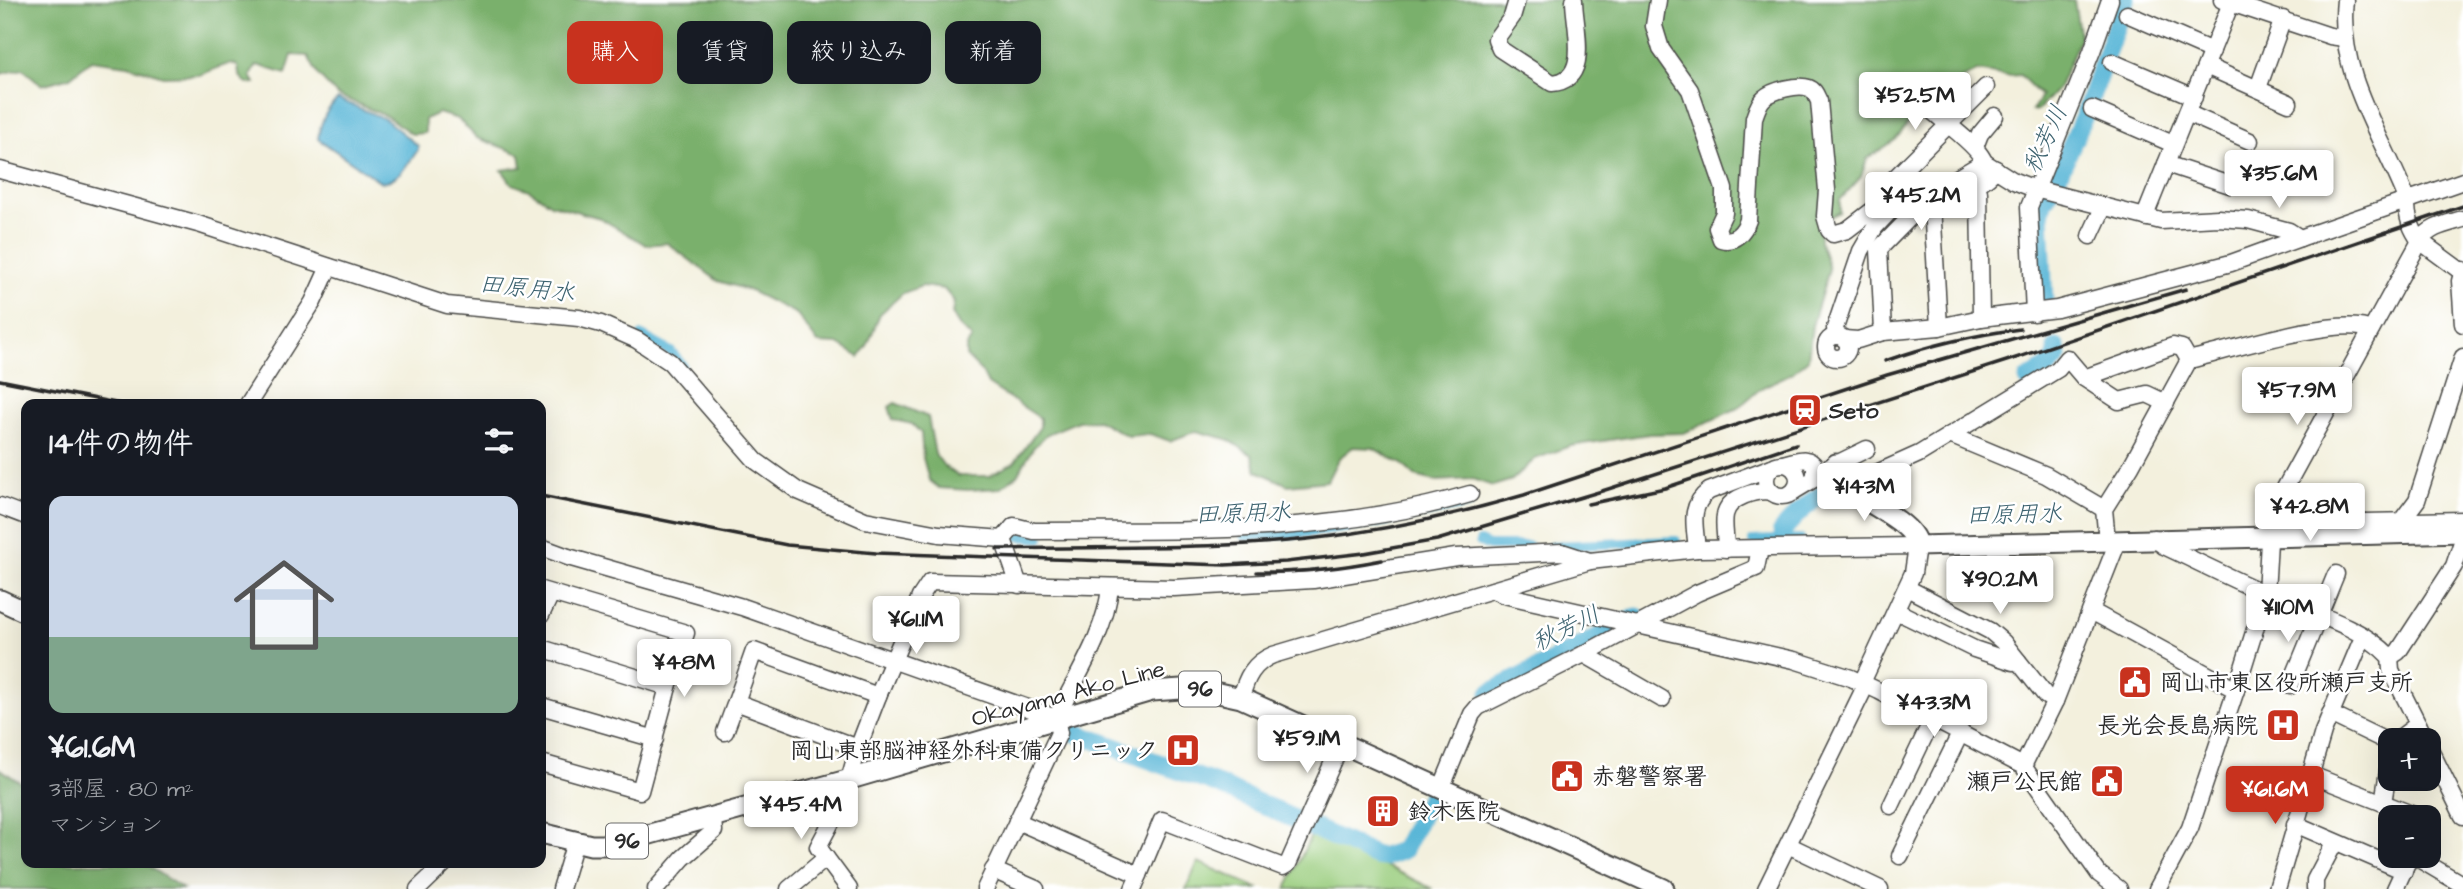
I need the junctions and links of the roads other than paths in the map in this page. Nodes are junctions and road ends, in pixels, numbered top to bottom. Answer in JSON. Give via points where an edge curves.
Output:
{"nodes":[{"id":1,"x":1517,"y":0,"type":"edge"},
{"id":2,"x":1574,"y":0,"type":"edge"},
{"id":3,"x":1658,"y":0,"type":"edge"},
{"id":4,"x":2110,"y":0,"type":"edge"},
{"id":5,"x":2345,"y":0,"type":"edge"},
{"id":6,"x":2227,"y":2,"type":"edge"},
{"id":7,"x":2127,"y":15,"type":"dead end"},
{"id":8,"x":2283,"y":19,"type":"junction"},
{"id":9,"x":2343,"y":38,"type":"junction"},
{"id":10,"x":2209,"y":58,"type":"junction"},
{"id":11,"x":2112,"y":62,"type":"dead end"},
{"id":12,"x":1986,"y":87,"type":"dead end"},
{"id":13,"x":2258,"y":88,"type":"junction"},
{"id":14,"x":2194,"y":97,"type":"junction"},
{"id":15,"x":2289,"y":103,"type":"dead end"},
{"id":16,"x":2092,"y":108,"type":"dead end"},
{"id":17,"x":1933,"y":112,"type":"dead end"},
{"id":18,"x":2187,"y":113,"type":"junction"},
{"id":19,"x":1995,"y":116,"type":"dead end"},
{"id":20,"x":1949,"y":125,"type":"junction"},
{"id":21,"x":2250,"y":141,"type":"dead end"},
{"id":22,"x":2173,"y":144,"type":"junction"},
{"id":23,"x":1975,"y":147,"type":"junction"},
{"id":24,"x":2166,"y":164,"type":"junction"},
{"id":25,"x":1990,"y":165,"type":"junction"},
{"id":26,"x":0,"y":170,"type":"edge"},
{"id":27,"x":2463,"y":181,"type":"edge"},
{"id":28,"x":2230,"y":185,"type":"dead end"},
{"id":29,"x":1975,"y":186,"type":"junction"},
{"id":30,"x":2044,"y":190,"type":"junction"},
{"id":31,"x":1928,"y":199,"type":"junction"},
{"id":32,"x":2407,"y":199,"type":"junction"},
{"id":33,"x":2104,"y":206,"type":"junction"},
{"id":34,"x":1886,"y":207,"type":"junction"},
{"id":35,"x":2147,"y":218,"type":"junction"},
{"id":36,"x":2463,"y":219,"type":"edge"},
{"id":37,"x":2090,"y":236,"type":"dead end"},
{"id":38,"x":2300,"y":238,"type":"junction"},
{"id":39,"x":2420,"y":241,"type":"junction"},
{"id":40,"x":328,"y":267,"type":"junction"},
{"id":41,"x":2462,"y":271,"type":"edge"},
{"id":42,"x":2034,"y":313,"type":"junction"},
{"id":43,"x":1981,"y":318,"type":"junction"},
{"id":44,"x":2463,"y":324,"type":"edge"},
{"id":45,"x":1939,"y":327,"type":"junction"},
{"id":46,"x":2371,"y":330,"type":"junction"},
{"id":47,"x":1883,"y":332,"type":"junction"},
{"id":48,"x":2463,"y":357,"type":"edge"},
{"id":49,"x":2189,"y":360,"type":"junction"},
{"id":50,"x":2084,"y":378,"type":"junction"},
{"id":51,"x":251,"y":399,"type":"edge"},
{"id":52,"x":2166,"y":403,"type":"junction"},
{"id":53,"x":1950,"y":435,"type":"junction"},
{"id":54,"x":1867,"y":449,"type":"dead end"},
{"id":55,"x":1778,"y":466,"type":"junction"},
{"id":56,"x":1817,"y":472,"type":"junction"},
{"id":57,"x":1842,"y":474,"type":"junction"},
{"id":58,"x":1794,"y":491,"type":"junction"},
{"id":59,"x":1772,"y":492,"type":"junction"},
{"id":60,"x":1470,"y":494,"type":"dead end"},
{"id":61,"x":0,"y":506,"type":"edge"},
{"id":62,"x":2104,"y":509,"type":"junction"},
{"id":63,"x":21,"y":514,"type":"edge"},
{"id":64,"x":1695,"y":514,"type":"junction"},
{"id":65,"x":1724,"y":516,"type":"junction"},
{"id":66,"x":2402,"y":520,"type":"junction"},
{"id":67,"x":2463,"y":520,"type":"edge"},
{"id":68,"x":2366,"y":528,"type":"junction"},
{"id":69,"x":2266,"y":531,"type":"junction"},
{"id":70,"x":2463,"y":532,"type":"edge"},
{"id":71,"x":2154,"y":538,"type":"junction"},
{"id":72,"x":1003,"y":539,"type":"junction"},
{"id":73,"x":2463,"y":540,"type":"edge"},
{"id":74,"x":2112,"y":541,"type":"junction"},
{"id":75,"x":1917,"y":545,"type":"junction"},
{"id":76,"x":546,"y":549,"type":"edge"},
{"id":77,"x":1697,"y":549,"type":"junction"},
{"id":78,"x":1726,"y":549,"type":"junction"},
{"id":79,"x":1760,"y":549,"type":"junction"},
{"id":80,"x":1590,"y":561,"type":"junction"},
{"id":81,"x":2336,"y":574,"type":"dead end"},
{"id":82,"x":1019,"y":584,"type":"junction"},
{"id":83,"x":1907,"y":587,"type":"junction"},
{"id":84,"x":1493,"y":590,"type":"junction"},
{"id":85,"x":546,"y":592,"type":"edge"},
{"id":86,"x":2266,"y":594,"type":"junction"},
{"id":87,"x":1109,"y":595,"type":"junction"},
{"id":88,"x":0,"y":600,"type":"edge"},
{"id":89,"x":21,"y":610,"type":"edge"},
{"id":90,"x":1896,"y":611,"type":"junction"},
{"id":91,"x":2091,"y":611,"type":"junction"},
{"id":92,"x":2320,"y":616,"type":"junction"},
{"id":93,"x":1628,"y":623,"type":"junction"},
{"id":94,"x":2365,"y":638,"type":"junction"},
{"id":95,"x":546,"y":650,"type":"edge"},
{"id":96,"x":1584,"y":654,"type":"junction"},
{"id":97,"x":2390,"y":657,"type":"junction"},
{"id":98,"x":895,"y":661,"type":"junction"},
{"id":99,"x":2018,"y":661,"type":"junction"},
{"id":100,"x":1863,"y":684,"type":"junction"},
{"id":101,"x":2290,"y":686,"type":"dead end"},
{"id":102,"x":668,"y":687,"type":"junction"},
{"id":103,"x":2236,"y":690,"type":"junction"},
{"id":104,"x":878,"y":696,"type":"junction"},
{"id":105,"x":1241,"y":698,"type":"junction"},
{"id":106,"x":1662,"y":699,"type":"dead end"},
{"id":107,"x":2055,"y":701,"type":"junction"},
{"id":108,"x":736,"y":702,"type":"junction"},
{"id":109,"x":546,"y":707,"type":"edge"},
{"id":110,"x":2330,"y":714,"type":"junction"},
{"id":111,"x":1056,"y":718,"type":"junction"},
{"id":112,"x":1933,"y":718,"type":"junction"},
{"id":113,"x":2418,"y":724,"type":"junction"},
{"id":114,"x":2413,"y":728,"type":"edge"},
{"id":115,"x":2420,"y":728,"type":"edge"},
{"id":116,"x":725,"y":732,"type":"dead end"},
{"id":117,"x":1961,"y":732,"type":"junction"},
{"id":118,"x":2378,"y":737,"type":"edge"},
{"id":119,"x":654,"y":739,"type":"junction"},
{"id":120,"x":1341,"y":744,"type":"junction"},
{"id":121,"x":858,"y":748,"type":"junction"},
{"id":122,"x":546,"y":764,"type":"edge"},
{"id":123,"x":2023,"y":765,"type":"junction"},
{"id":124,"x":2441,"y":771,"type":"edge"},
{"id":125,"x":2309,"y":774,"type":"junction"},
{"id":126,"x":848,"y":780,"type":"junction"},
{"id":127,"x":1441,"y":789,"type":"junction"},
{"id":128,"x":2385,"y":791,"type":"edge"},
{"id":129,"x":2383,"y":803,"type":"junction"},
{"id":130,"x":2388,"y":805,"type":"edge"},
{"id":131,"x":1891,"y":806,"type":"dead end"},
{"id":132,"x":2463,"y":816,"type":"edge"},
{"id":133,"x":713,"y":818,"type":"junction"},
{"id":134,"x":1017,"y":821,"type":"junction"},
{"id":135,"x":2295,"y":824,"type":"junction"},
{"id":136,"x":546,"y":834,"type":"edge"},
{"id":137,"x":575,"y":842,"type":"junction"},
{"id":138,"x":2335,"y":842,"type":"junction"},
{"id":139,"x":1788,"y":845,"type":"junction"},
{"id":140,"x":2378,"y":853,"type":"edge"},
{"id":141,"x":1900,"y":856,"type":"dead end"},
{"id":142,"x":826,"y":858,"type":"junction"},
{"id":143,"x":440,"y":868,"type":"edge"},
{"id":144,"x":2406,"y":868,"type":"edge"},
{"id":145,"x":2425,"y":868,"type":"edge"},
{"id":146,"x":993,"y":870,"type":"junction"},
{"id":147,"x":1136,"y":882,"type":"edge"},
{"id":148,"x":1861,"y":885,"type":"edge"},
{"id":149,"x":2463,"y":885,"type":"edge"},
{"id":150,"x":418,"y":889,"type":"edge"},
{"id":151,"x":561,"y":889,"type":"edge"},
{"id":152,"x":656,"y":889,"type":"edge"},
{"id":153,"x":789,"y":889,"type":"edge"},
{"id":154,"x":849,"y":889,"type":"edge"},
{"id":155,"x":985,"y":889,"type":"edge"},
{"id":156,"x":1036,"y":889,"type":"edge"},
{"id":157,"x":1664,"y":889,"type":"edge"},
{"id":158,"x":1766,"y":889,"type":"edge"},
{"id":159,"x":1880,"y":889,"type":"edge"},
{"id":160,"x":2119,"y":889,"type":"edge"},
{"id":161,"x":2157,"y":889,"type":"edge"},
{"id":162,"x":2277,"y":889,"type":"edge"},
{"id":163,"x":2315,"y":889,"type":"edge"},
{"id":164,"x":2395,"y":889,"type":"edge"}],
"edges":[{"from":1,"to":2,"type":"street","via":[[1512,18],[1496,40],[1500,49],[1552,83],[1561,83],[1576,69]]},
{"from":3,"to":34,"type":"street","via":[[1654,26],[1661,49],[1690,90],[1724,189],[1724,213],[1717,228],[1721,239],[1737,236],[1748,220],[1758,107],[1764,98],[1797,86],[1814,91],[1819,101],[1829,230],[1833,234],[1847,230]]},
{"from":4,"to":30,"type":"street"},
{"from":5,"to":9,"type":"street"},
{"from":6,"to":8,"type":"street"},
{"from":6,"to":10,"type":"street"},
{"from":7,"to":10,"type":"street"},
{"from":8,"to":9,"type":"street"},
{"from":8,"to":13,"type":"street"},
{"from":9,"to":32,"type":"street","via":[[2358,94]]},
{"from":10,"to":13,"type":"street"},
{"from":10,"to":14,"type":"street"},
{"from":11,"to":14,"type":"street"},
{"from":12,"to":20,"type":"street"},
{"from":13,"to":15,"type":"street"},
{"from":14,"to":18,"type":"street"},
{"from":16,"to":22,"type":"street"},
{"from":17,"to":20,"type":"street"},
{"from":18,"to":21,"type":"street"},
{"from":18,"to":22,"type":"street"},
{"from":19,"to":23,"type":"street"},
{"from":20,"to":23,"type":"street"},
{"from":20,"to":34,"type":"street","via":[[1895,178]]},
{"from":22,"to":24,"type":"street"},
{"from":23,"to":25,"type":"street"},
{"from":24,"to":28,"type":"street"},
{"from":24,"to":35,"type":"street"},
{"from":25,"to":29,"type":"street"},
{"from":25,"to":30,"type":"street","via":[[2014,181]]},
{"from":25,"to":34,"type":"street","via":[[1947,184],[1928,182]]},
{"from":26,"to":40,"type":"street","via":[[198,224]]},
{"from":27,"to":32,"type":"street"},
{"from":29,"to":31,"type":"street"},
{"from":29,"to":43,"type":"street","via":[[1979,192]]},
{"from":30,"to":33,"type":"street"},
{"from":30,"to":42,"type":"street","via":[[2029,207]]},
{"from":31,"to":45,"type":"street"},
{"from":31,"to":47,"type":"street","via":[[1879,249]]},
{"from":32,"to":38,"type":"street"},
{"from":32,"to":39,"type":"street","via":[[2407,211]]},
{"from":33,"to":35,"type":"street"},
{"from":33,"to":37,"type":"street"},
{"from":34,"to":47,"type":"street","via":[[1861,251],[1835,328],[1847,341]]},
{"from":35,"to":38,"type":"street","via":[[2248,220]]},
{"from":36,"to":39,"type":"street","via":[[2434,228]]},
{"from":38,"to":42,"type":"street","via":[[2231,263]]},
{"from":39,"to":41,"type":"street"},
{"from":39,"to":46,"type":"street"},
{"from":40,"to":51,"type":"street","via":[[313,302]]},
{"from":40,"to":72,"type":"street","via":[[447,305],[601,324],[670,362],[756,461],[827,506],[865,520],[939,534]]},
{"from":41,"to":44,"type":"street"},
{"from":42,"to":43,"type":"street"},
{"from":43,"to":45,"type":"street"},
{"from":45,"to":47,"type":"street"},
{"from":46,"to":49,"type":"street","via":[[2350,325],[2324,327]]},
{"from":46,"to":69,"type":"street"},
{"from":48,"to":66,"type":"street","via":[[2417,500]]},
{"from":49,"to":50,"type":"street","via":[[2182,348],[2173,346]]},
{"from":49,"to":52,"type":"street"},
{"from":50,"to":52,"type":"street","via":[[2119,401],[2147,394]]},
{"from":50,"to":53,"type":"street","via":[[2067,358],[2058,369]]},
{"from":52,"to":62,"type":"street"},
{"from":53,"to":57,"type":"street","via":[[1919,454]]},
{"from":53,"to":62,"type":"street","via":[[2046,475]]},
{"from":54,"to":57,"type":"street"},
{"from":55,"to":56,"type":"street","via":[[1808,460]]},
{"from":55,"to":58,"type":"street","via":[[1792,468],[1798,476]]},
{"from":55,"to":59,"type":"street","via":[[1766,480]]},
{"from":55,"to":64,"type":"street","via":[[1709,491],[1696,504]]},
{"from":56,"to":57,"type":"street"},
{"from":56,"to":58,"type":"street","via":[[1811,482]]},
{"from":57,"to":75,"type":"main road","via":[[1856,493],[1910,530]]},
{"from":58,"to":59,"type":"street","via":[[1781,496]]},
{"from":59,"to":65,"type":"street","via":[[1741,497]]},
{"from":60,"to":72,"type":"street","via":[[1402,512],[1308,524],[1062,531],[1014,526]]},
{"from":61,"to":63,"type":"street"},
{"from":62,"to":74,"type":"street"},
{"from":64,"to":65,"type":"street","via":[[1707,527],[1716,526]]},
{"from":64,"to":77,"type":"street"},
{"from":65,"to":78,"type":"street"},
{"from":66,"to":67,"type":"street"},
{"from":66,"to":68,"type":"street"},
{"from":68,"to":69,"type":"main road"},
{"from":68,"to":70,"type":"main road"},
{"from":69,"to":71,"type":"main road"},
{"from":69,"to":86,"type":"street"},
{"from":71,"to":74,"type":"main road"},
{"from":71,"to":86,"type":"street"},
{"from":72,"to":82,"type":"street"},
{"from":73,"to":97,"type":"street","via":[[2454,566],[2398,652]]},
{"from":74,"to":75,"type":"main road"},
{"from":74,"to":91,"type":"street"},
{"from":75,"to":79,"type":"street"},
{"from":75,"to":83,"type":"street"},
{"from":76,"to":98,"type":"street","via":[[742,607]]},
{"from":77,"to":78,"type":"street"},
{"from":77,"to":80,"type":"street"},
{"from":78,"to":79,"type":"street"},
{"from":79,"to":93,"type":"street","via":[[1756,568]]},
{"from":80,"to":84,"type":"street"},
{"from":80,"to":87,"type":"street","via":[[1562,552],[1456,557],[1313,580]]},
{"from":81,"to":92,"type":"street"},
{"from":82,"to":87,"type":"street"},
{"from":82,"to":98,"type":"street","via":[[930,582]]},
{"from":83,"to":90,"type":"street"},
{"from":83,"to":99,"type":"street","via":[[1990,631]]},
{"from":84,"to":93,"type":"street"},
{"from":84,"to":105,"type":"street","via":[[1262,660],[1252,670]]},
{"from":85,"to":102,"type":"street","via":[[686,633]]},
{"from":86,"to":92,"type":"street"},
{"from":86,"to":103,"type":"street"},
{"from":87,"to":111,"type":"street","via":[[1101,626]]},
{"from":88,"to":89,"type":"main road"},
{"from":90,"to":99,"type":"street","via":[[1974,649]]},
{"from":90,"to":100,"type":"street"},
{"from":91,"to":103,"type":"street"},
{"from":91,"to":107,"type":"street"},
{"from":92,"to":94,"type":"street"},
{"from":92,"to":101,"type":"street"},
{"from":93,"to":96,"type":"street"},
{"from":93,"to":100,"type":"street","via":[[1803,663]]},
{"from":94,"to":97,"type":"street"},
{"from":94,"to":110,"type":"street"},
{"from":95,"to":102,"type":"street"},
{"from":96,"to":106,"type":"street"},
{"from":96,"to":127,"type":"street","via":[[1478,707]]},
{"from":97,"to":113,"type":"street","via":[[2391,670]]},
{"from":98,"to":104,"type":"street"},
{"from":98,"to":111,"type":"street"},
{"from":99,"to":107,"type":"street"},
{"from":100,"to":112,"type":"street"},
{"from":100,"to":139,"type":"street"},
{"from":102,"to":119,"type":"street"},
{"from":103,"to":161,"type":"street","via":[[2190,828]]},
{"from":104,"to":108,"type":"street","via":[[754,651]]},
{"from":104,"to":121,"type":"street"},
{"from":105,"to":111,"type":"main road","name":"Okayama Ako Line","number":"96","via":[[1172,688]]},
{"from":105,"to":120,"type":"main road","name":"Okayama Ako Line","number":"96"},
{"from":107,"to":123,"type":"street"},
{"from":108,"to":116,"type":"street"},
{"from":108,"to":121,"type":"street"},
{"from":109,"to":119,"type":"street"},
{"from":110,"to":118,"type":"street"},
{"from":110,"to":125,"type":"street"},
{"from":111,"to":126,"type":"main road","name":"Okayama Ako Line","number":"96"},
{"from":111,"to":134,"type":"street","via":[[1059,733]]},
{"from":112,"to":117,"type":"street"},
{"from":112,"to":131,"type":"street"},
{"from":113,"to":114,"type":"street"},
{"from":113,"to":115,"type":"street"},
{"from":117,"to":123,"type":"street"},
{"from":117,"to":141,"type":"street"},
{"from":119,"to":122,"type":"street","via":[[639,791]]},
{"from":120,"to":127,"type":"main road","name":"Okayama Ako Line","number":"96"},
{"from":120,"to":147,"type":"street","via":[[1288,864],[1283,867],[1162,820]]},
{"from":121,"to":126,"type":"street"},
{"from":123,"to":160,"type":"street","via":[[2099,874]]},
{"from":124,"to":132,"type":"street"},
{"from":125,"to":129,"type":"street"},
{"from":125,"to":135,"type":"street"},
{"from":126,"to":133,"type":"main road","name":"Okayama Ako Line","number":"96"},
{"from":126,"to":142,"type":"street","via":[[818,847]]},
{"from":127,"to":157,"type":"main road","name":"Okayama Ako Line","number":"96"},
{"from":128,"to":129,"type":"street"},
{"from":129,"to":130,"type":"street"},
{"from":133,"to":137,"type":"main road","name":"Okayama Ako Line","number":"96","via":[[611,845]]},
{"from":133,"to":152,"type":"street","via":[[714,831]]},
{"from":134,"to":146,"type":"street"},
{"from":134,"to":147,"type":"street"},
{"from":135,"to":138,"type":"street"},
{"from":135,"to":162,"type":"street"},
{"from":136,"to":137,"type":"main road","name":"Okayama Ako Line","number":"96"},
{"from":137,"to":151,"type":"street"},
{"from":138,"to":140,"type":"street"},
{"from":138,"to":163,"type":"street","via":[[2315,880]]},
{"from":139,"to":148,"type":"street"},
{"from":139,"to":158,"type":"street"},
{"from":142,"to":153,"type":"street"},
{"from":142,"to":154,"type":"street"},
{"from":143,"to":150,"type":"street"},
{"from":144,"to":164,"type":"street"},
{"from":145,"to":149,"type":"street"},
{"from":146,"to":155,"type":"street"},
{"from":146,"to":156,"type":"street"},
{"from":148,"to":159,"type":"street"}]}
